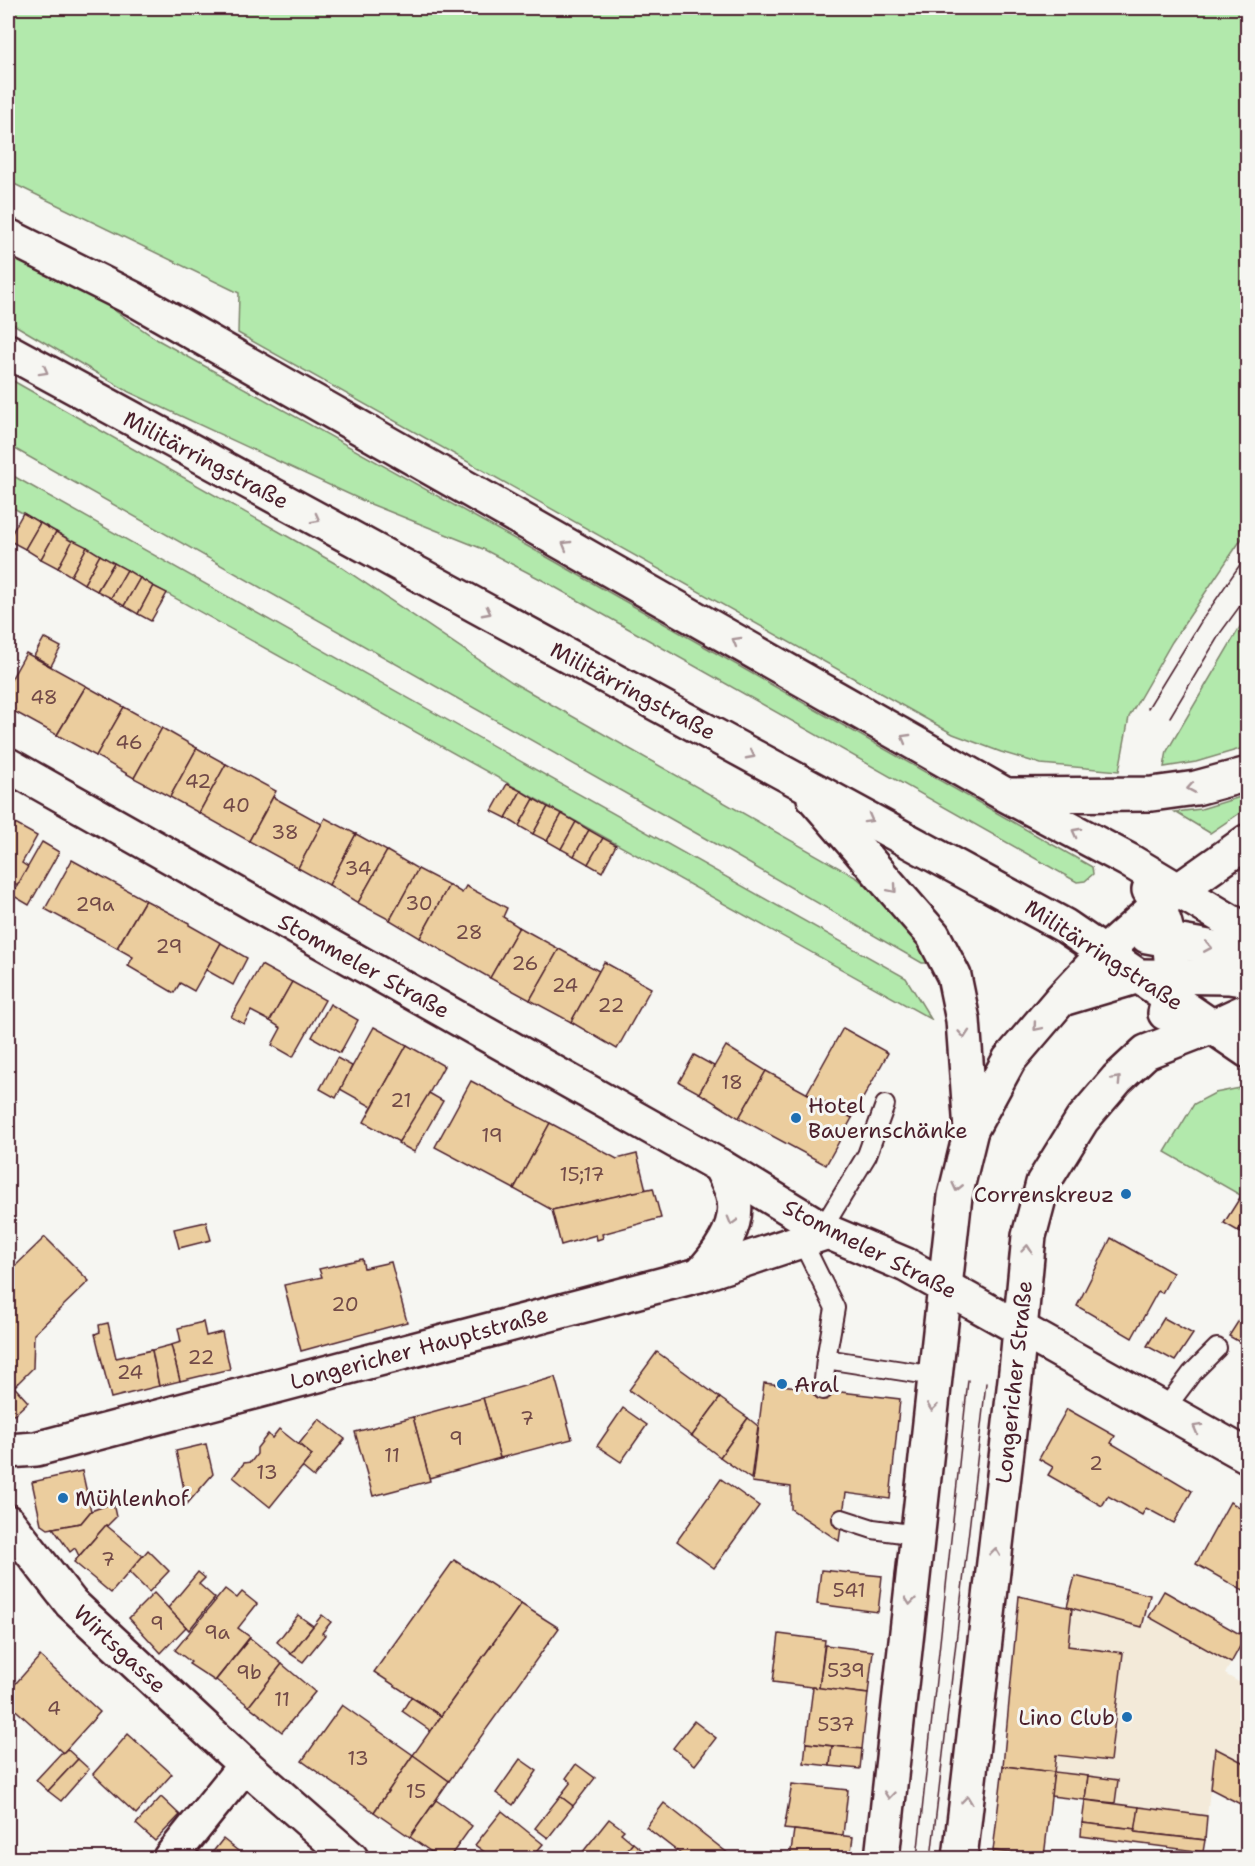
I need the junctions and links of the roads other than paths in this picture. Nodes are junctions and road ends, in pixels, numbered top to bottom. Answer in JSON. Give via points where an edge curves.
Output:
{"nodes":[{"id":1,"x":8,"y":236,"type":"edge"},
{"id":2,"x":8,"y":351,"type":"edge"},
{"id":3,"x":8,"y":765,"type":"edge"},
{"id":4,"x":1248,"y":774,"type":"edge"},
{"id":5,"x":799,"y":781,"type":"junction"},
{"id":6,"x":1006,"y":795,"type":"junction"},
{"id":7,"x":1248,"y":841,"type":"edge"},
{"id":8,"x":1168,"y":897,"type":"junction"},
{"id":9,"x":1248,"y":932,"type":"edge"},
{"id":10,"x":1168,"y":940,"type":"junction"},
{"id":11,"x":1116,"y":942,"type":"junction"},
{"id":12,"x":1248,"y":954,"type":"edge"},
{"id":13,"x":1248,"y":980,"type":"edge"},
{"id":14,"x":1160,"y":983,"type":"junction"},
{"id":15,"x":1061,"y":999,"type":"junction"},
{"id":16,"x":1248,"y":1010,"type":"edge"},
{"id":17,"x":1213,"y":1026,"type":"junction"},
{"id":18,"x":1248,"y":1051,"type":"edge"},
{"id":19,"x":1146,"y":1052,"type":"junction"},
{"id":20,"x":885,"y":1105,"type":"dead end"},
{"id":21,"x":971,"y":1130,"type":"junction"},
{"id":22,"x":720,"y":1166,"type":"junction"},
{"id":23,"x":818,"y":1234,"type":"junction"},
{"id":24,"x":699,"y":1275,"type":"junction"},
{"id":25,"x":945,"y":1287,"type":"junction"},
{"id":26,"x":1020,"y":1329,"type":"junction"},
{"id":27,"x":1217,"y":1348,"type":"dead end"},
{"id":28,"x":826,"y":1359,"type":"junction"},
{"id":29,"x":935,"y":1376,"type":"junction"},
{"id":30,"x":823,"y":1390,"type":"dead end"},
{"id":31,"x":1164,"y":1410,"type":"junction"},
{"id":32,"x":8,"y":1451,"type":"edge"},
{"id":33,"x":1248,"y":1456,"type":"edge"},
{"id":34,"x":842,"y":1519,"type":"dead end"},
{"id":35,"x":8,"y":1521,"type":"edge"},
{"id":36,"x":917,"y":1535,"type":"junction"},
{"id":37,"x":245,"y":1765,"type":"junction"},
{"id":38,"x":170,"y":1858,"type":"edge"},
{"id":39,"x":351,"y":1858,"type":"edge"},
{"id":40,"x":882,"y":1858,"type":"edge"},
{"id":41,"x":960,"y":1858,"type":"edge"}],
"edges":[{"from":6,"to":1,"type":"street","one_way":true,"via":[[134,299]]},
{"from":2,"to":5,"type":"street","name":"Militärringstraße","one_way":true},
{"from":3,"to":22,"type":"street","name":"Stommeler Straße"},
{"from":4,"to":6,"type":"street","one_way":true,"via":[[1196,788],[1152,794]]},
{"from":5,"to":11,"type":"street","name":"Militärringstraße","one_way":true,"via":[[1065,926]]},
{"from":5,"to":21,"type":"street","one_way":true,"via":[[933,935],[954,976],[963,1020]]},
{"from":8,"to":6,"type":"street","one_way":true,"via":[[1128,860]]},
{"from":7,"to":8,"type":"street"},
{"from":8,"to":9,"type":"street"},
{"from":8,"to":10,"type":"street"},
{"from":8,"to":11,"type":"street"},
{"from":10,"to":11,"type":"street"},
{"from":10,"to":12,"type":"street","one_way":true},
{"from":10,"to":14,"type":"street","via":[[1171,954]]},
{"from":11,"to":14,"type":"street","name":"Militärringstraße"},
{"from":11,"to":15,"type":"street"},
{"from":13,"to":14,"type":"street","via":[[1229,977]]},
{"from":14,"to":15,"type":"street"},
{"from":14,"to":17,"type":"street","name":"Militärringstraße"},
{"from":14,"to":19,"type":"street","via":[[1163,1021]]},
{"from":15,"to":21,"type":"street","one_way":true,"via":[[1010,1060]]},
{"from":16,"to":17,"type":"street","name":"Longericher Straße"},
{"from":17,"to":18,"type":"street","name":"Militärringstraße"},
{"from":17,"to":19,"type":"street","name":"Longericher Straße"},
{"from":26,"to":19,"type":"street","name":"Longericher Straße","one_way":true,"via":[[1029,1236],[1043,1183],[1082,1120]]},
{"from":20,"to":23,"type":"lane","via":[[867,1155]]},
{"from":21,"to":25,"type":"street","one_way":true,"via":[[955,1196]]},
{"from":22,"to":23,"type":"street","name":"Stommeler Straße"},
{"from":22,"to":24,"type":"street","one_way":true,"via":[[733,1194],[735,1218],[718,1255]]},
{"from":23,"to":24,"type":"street","name":"Longericher Hauptstraße"},
{"from":23,"to":25,"type":"street","name":"Stommeler Straße","via":[[906,1265]]},
{"from":23,"to":28,"type":"lane","via":[[835,1308]]},
{"from":24,"to":32,"type":"street","name":"Longericher Hauptstraße","via":[[36,1449]]},
{"from":25,"to":26,"type":"street","name":"Stommeler Straße"},
{"from":25,"to":29,"type":"street"},
{"from":26,"to":31,"type":"street","name":"Stommeler Straße"},
{"from":41,"to":26,"type":"street","name":"Longericher Straße","one_way":true},
{"from":27,"to":31,"type":"lane"},
{"from":28,"to":29,"type":"lane"},
{"from":28,"to":30,"type":"lane"},
{"from":29,"to":36,"type":"street","one_way":true},
{"from":33,"to":31,"type":"street","name":"Stommeler Straße","one_way":true},
{"from":34,"to":36,"type":"lane","via":[[873,1529]]},
{"from":35,"to":37,"type":"street","name":"Wirtsgasse","via":[[71,1604]]},
{"from":36,"to":40,"type":"street","one_way":true},
{"from":37,"to":38,"type":"street"},
{"from":37,"to":39,"type":"street","name":"Wirtsgasse"}]}
